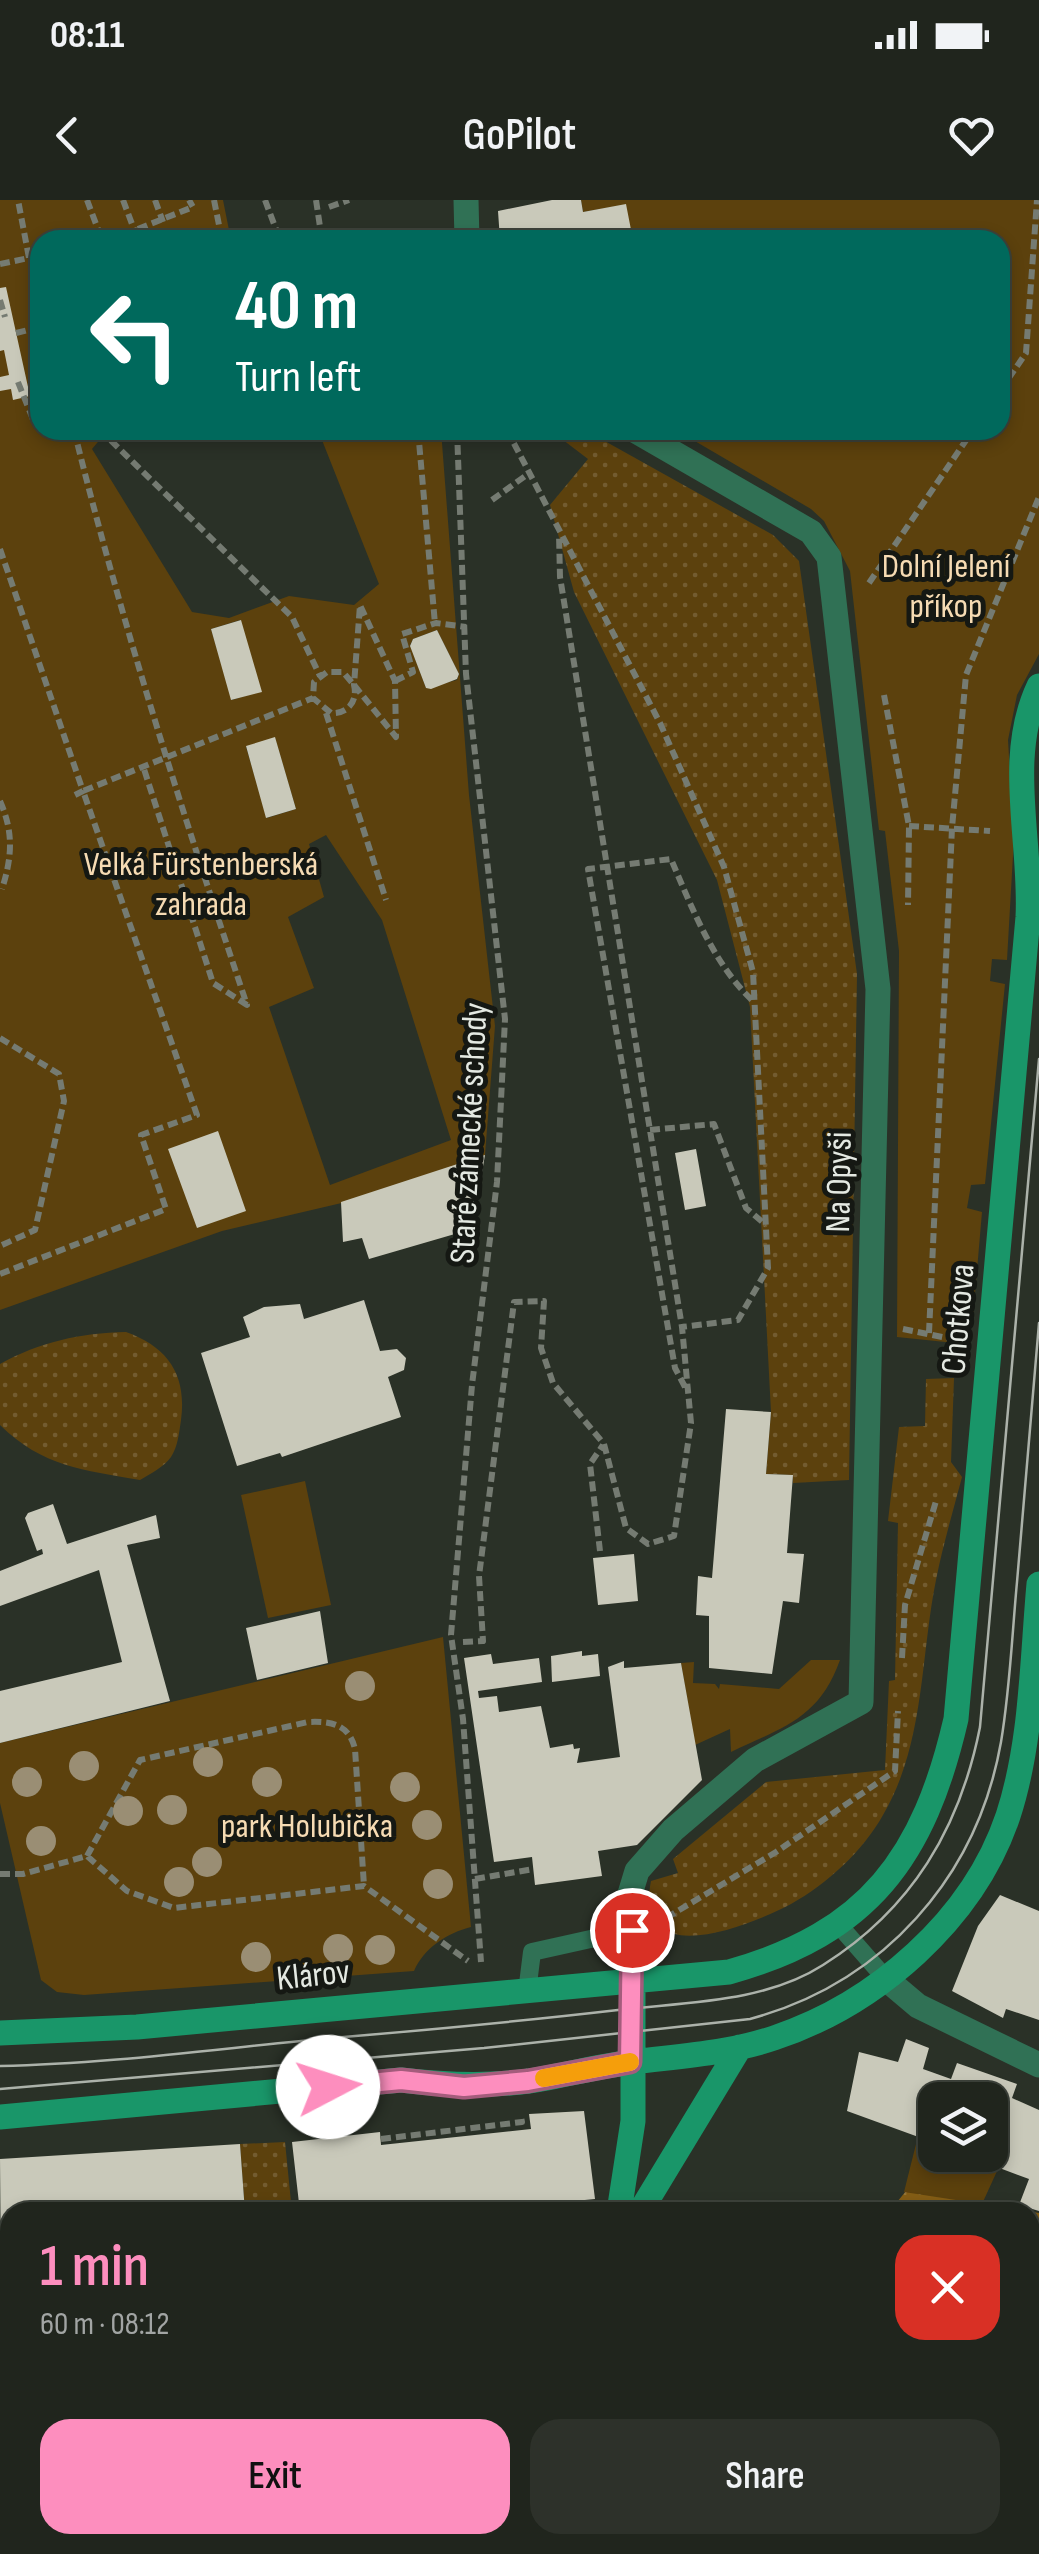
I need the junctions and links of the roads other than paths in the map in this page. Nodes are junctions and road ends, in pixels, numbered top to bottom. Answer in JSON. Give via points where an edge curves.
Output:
{"nodes":[{"id":1,"x":466,"y":200,"type":"edge"},
{"id":2,"x":467,"y":230,"type":"edge"},
{"id":3,"x":651,"y":440,"type":"edge"},
{"id":4,"x":1039,"y":686,"type":"edge"},
{"id":5,"x":1039,"y":1584,"type":"edge"},
{"id":6,"x":837,"y":1924,"type":"junction"},
{"id":7,"x":632,"y":1930,"type":"junction"},
{"id":8,"x":886,"y":1978,"type":"junction"},
{"id":9,"x":634,"y":1984,"type":"junction"},
{"id":10,"x":527,"y":1992,"type":"junction"},
{"id":11,"x":0,"y":2033,"type":"edge"},
{"id":12,"x":740,"y":2046,"type":"junction"},
{"id":13,"x":630,"y":2062,"type":"junction"},
{"id":14,"x":1039,"y":2065,"type":"edge"},
{"id":15,"x":0,"y":2116,"type":"edge"},
{"id":16,"x":621,"y":2202,"type":"edge"},
{"id":17,"x":646,"y":2202,"type":"edge"}],
"edges":[{"from":1,"to":2,"type":"street"},
{"from":3,"to":7,"type":"street","name":"Na Opyši","via":[[810,532],[829,557],[878,989],[861,1702],[755,1760],[672,1830],[637,1871],[630,1894]]},
{"from":4,"to":6,"type":"main road","name":"Chotkova","via":[[1023,735],[1028,917],[956,1720],[937,1791],[915,1839],[881,1885]]},
{"from":5,"to":8,"type":"main road","via":[[1024,1751],[997,1844],[963,1899]]},
{"from":6,"to":8,"type":"lane"},
{"from":6,"to":9,"type":"main road","name":"Chotkova","via":[[729,1972]]},
{"from":7,"to":9,"type":"lane","name":"Na Opyši"},
{"from":7,"to":10,"type":"lane","via":[[532,1952]]},
{"from":8,"to":12,"type":"main road","via":[[816,2022]]},
{"from":8,"to":14,"type":"street","via":[[918,2006]]},
{"from":9,"to":10,"type":"main road","name":"Klárov"},
{"from":9,"to":13,"type":"main road"},
{"from":10,"to":11,"type":"main road","name":"Klárov"},
{"from":12,"to":13,"type":"main road"},
{"from":12,"to":17,"type":"main road"},
{"from":13,"to":15,"type":"main road","via":[[464,2087],[401,2080]]},
{"from":13,"to":16,"type":"main road","via":[[630,2165]]}]}
